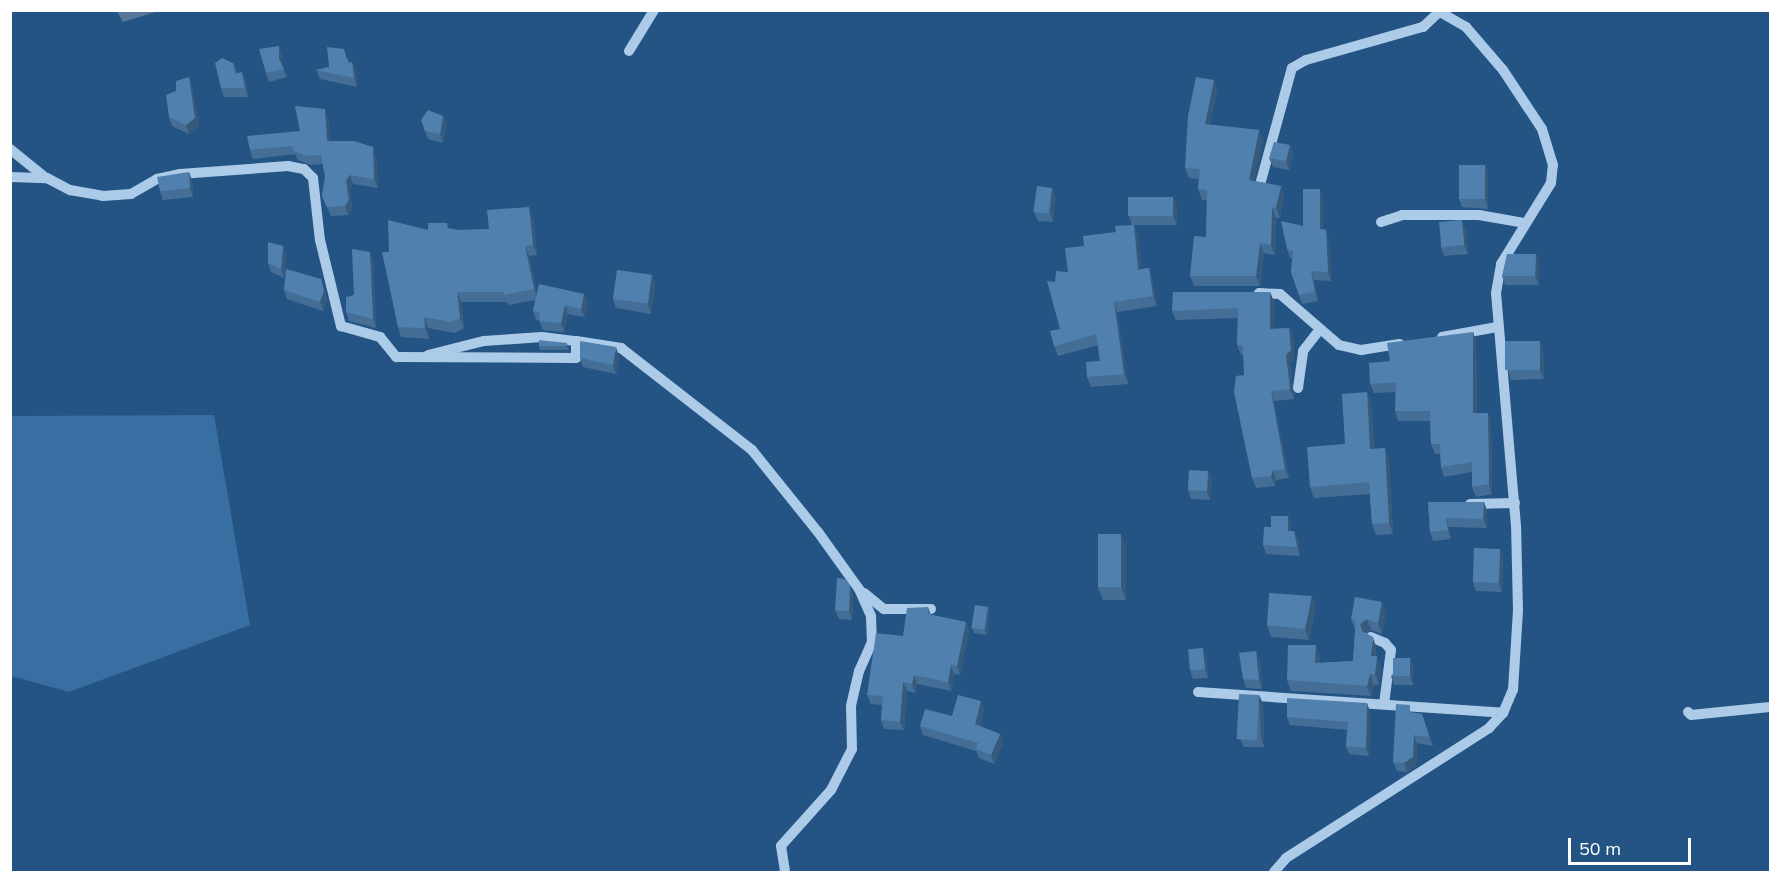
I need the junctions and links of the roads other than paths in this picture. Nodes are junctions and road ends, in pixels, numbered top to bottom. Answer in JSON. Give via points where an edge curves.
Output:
{"nodes":[{"id":1,"x":654,"y":10,"type":"edge"},
{"id":2,"x":1439,"y":11,"type":"edge"},
{"id":3,"x":628,"y":51,"type":"dead end"},
{"id":4,"x":10,"y":148,"type":"edge"},
{"id":5,"x":10,"y":177,"type":"edge"},
{"id":6,"x":46,"y":178,"type":"junction"},
{"id":7,"x":1261,"y":181,"type":"edge"},
{"id":8,"x":1381,"y":222,"type":"dead end"},
{"id":9,"x":1525,"y":223,"type":"junction"},
{"id":10,"x":1242,"y":294,"type":"edge"},
{"id":11,"x":1497,"y":327,"type":"junction"},
{"id":12,"x":1320,"y":329,"type":"junction"},
{"id":13,"x":1433,"y":338,"type":"edge"},
{"id":14,"x":576,"y":341,"type":"junction"},
{"id":15,"x":1411,"y":342,"type":"edge"},
{"id":16,"x":415,"y":358,"type":"junction"},
{"id":17,"x":1298,"y":388,"type":"dead end"},
{"id":18,"x":1515,"y":503,"type":"junction"},
{"id":19,"x":1457,"y":504,"type":"edge"},
{"id":20,"x":859,"y":589,"type":"junction"},
{"id":21,"x":931,"y":609,"type":"edge"},
{"id":22,"x":1371,"y":637,"type":"edge"},
{"id":23,"x":1198,"y":692,"type":"dead end"},
{"id":24,"x":1384,"y":704,"type":"junction"},
{"id":25,"x":1770,"y":707,"type":"edge"},
{"id":26,"x":1688,"y":712,"type":"dead end"},
{"id":27,"x":1503,"y":713,"type":"junction"},
{"id":28,"x":785,"y":873,"type":"edge"},
{"id":29,"x":1274,"y":873,"type":"edge"}],
"edges":[{"from":1,"to":3,"type":"street"},
{"from":2,"to":7,"type":"street","via":[[1423,27],[1306,60],[1292,68]]},
{"from":2,"to":9,"type":"street","via":[[1457,18],[1477,37],[1548,140],[1553,165],[1551,183]]},
{"from":4,"to":6,"type":"street"},
{"from":5,"to":6,"type":"street"},
{"from":6,"to":16,"type":"street","via":[[70,190],[103,196],[131,194],[157,179],[180,174],[288,166],[304,169],[313,178],[320,240],[341,326],[380,337],[396,357]]},
{"from":8,"to":9,"type":"street","via":[[1402,215],[1479,215]]},
{"from":9,"to":11,"type":"street","via":[[1501,264],[1496,293]]},
{"from":10,"to":12,"type":"street","via":[[1280,294]]},
{"from":11,"to":13,"type":"street"},
{"from":11,"to":18,"type":"street"},
{"from":12,"to":15,"type":"street","via":[[1339,345],[1353,349]]},
{"from":12,"to":17,"type":"street","via":[[1303,351]]},
{"from":14,"to":16,"type":"street","via":[[542,337],[484,341]]},
{"from":14,"to":16,"type":"street","via":[[576,358]]},
{"from":14,"to":20,"type":"street","via":[[621,348],[752,450]]},
{"from":18,"to":19,"type":"street"},
{"from":18,"to":27,"type":"street","via":[[1518,611],[1514,690]]},
{"from":20,"to":21,"type":"street","via":[[884,609]]},
{"from":20,"to":28,"type":"street","via":[[872,616],[872,642],[859,671],[851,706],[852,749],[831,790],[781,846]]},
{"from":22,"to":24,"type":"street","via":[[1391,650]]},
{"from":23,"to":24,"type":"street"},
{"from":24,"to":27,"type":"street"},
{"from":25,"to":26,"type":"street","via":[[1691,715]]},
{"from":27,"to":29,"type":"street","via":[[1489,728],[1286,858]]}]}
